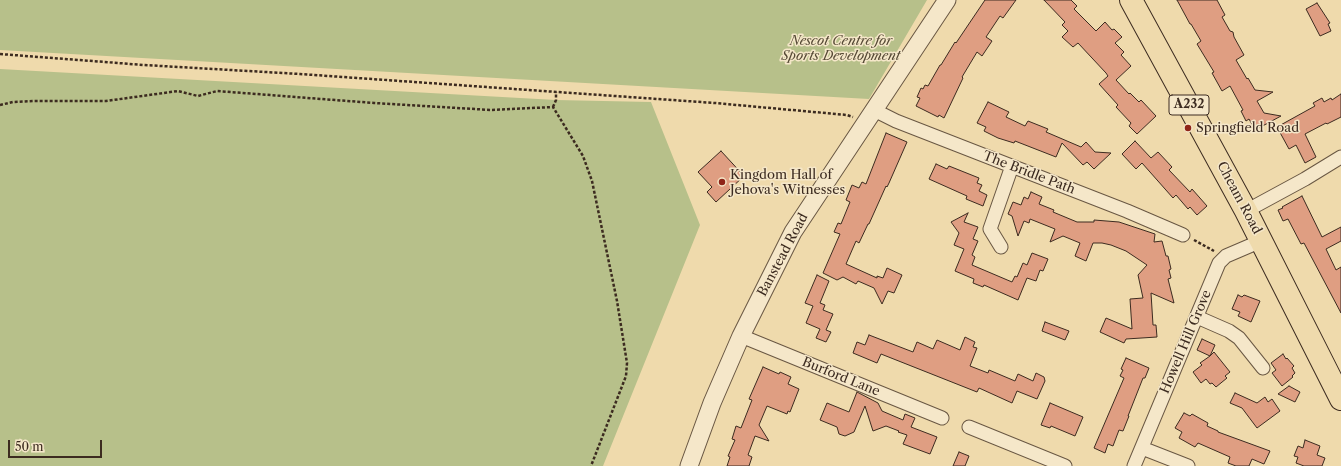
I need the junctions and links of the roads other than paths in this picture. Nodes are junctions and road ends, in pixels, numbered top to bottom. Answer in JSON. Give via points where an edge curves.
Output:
{"nodes":[{"id":1,"x":947,"y":0,"type":"edge"},
{"id":2,"x":1131,"y":0,"type":"edge"},
{"id":3,"x":874,"y":110,"type":"junction"},
{"id":4,"x":1341,"y":157,"type":"edge"},
{"id":5,"x":1012,"y":166,"type":"junction"},
{"id":6,"x":1246,"y":211,"type":"junction"},
{"id":7,"x":1183,"y":235,"type":"road end"},
{"id":8,"x":1262,"y":241,"type":"junction"},
{"id":9,"x":1002,"y":247,"type":"dead end"},
{"id":10,"x":1197,"y":317,"type":"junction"},
{"id":11,"x":741,"y":336,"type":"junction"},
{"id":12,"x":1263,"y":368,"type":"dead end"},
{"id":13,"x":1341,"y":399,"type":"edge"},
{"id":14,"x":942,"y":418,"type":"dead end"},
{"id":15,"x":969,"y":427,"type":"dead end"},
{"id":16,"x":1142,"y":448,"type":"junction"},
{"id":17,"x":689,"y":466,"type":"edge"},
{"id":18,"x":1065,"y":466,"type":"edge"},
{"id":19,"x":1134,"y":466,"type":"edge"},
{"id":20,"x":1188,"y":466,"type":"edge"}],
"edges":[{"from":1,"to":3,"type":"street","name":"Banstead Road"},
{"from":2,"to":6,"type":"highway","name":"Cheam Road","number":"A232"},
{"from":3,"to":5,"type":"street","name":"The Bridle Path"},
{"from":3,"to":11,"type":"street","name":"Banstead Road","via":[[793,232]]},
{"from":4,"to":6,"type":"street"},
{"from":5,"to":7,"type":"street","name":"The Bridle Path"},
{"from":5,"to":9,"type":"street","via":[[990,230]]},
{"from":6,"to":8,"type":"highway","name":"Cheam Road","number":"A232"},
{"from":8,"to":10,"type":"street","name":"Howell Hill Grove","via":[[1226,256],[1219,263]]},
{"from":8,"to":13,"type":"highway","name":"Cheam Road","number":"A232"},
{"from":10,"to":12,"type":"street","via":[[1229,330],[1239,338]]},
{"from":10,"to":16,"type":"street","name":"Howell Hill Grove"},
{"from":11,"to":14,"type":"street","name":"Burford Lane"},
{"from":11,"to":17,"type":"street","name":"Banstead Road","via":[[712,403]]},
{"from":15,"to":18,"type":"street"},
{"from":16,"to":19,"type":"street","name":"Howell Hill Grove"},
{"from":16,"to":20,"type":"street"}]}
